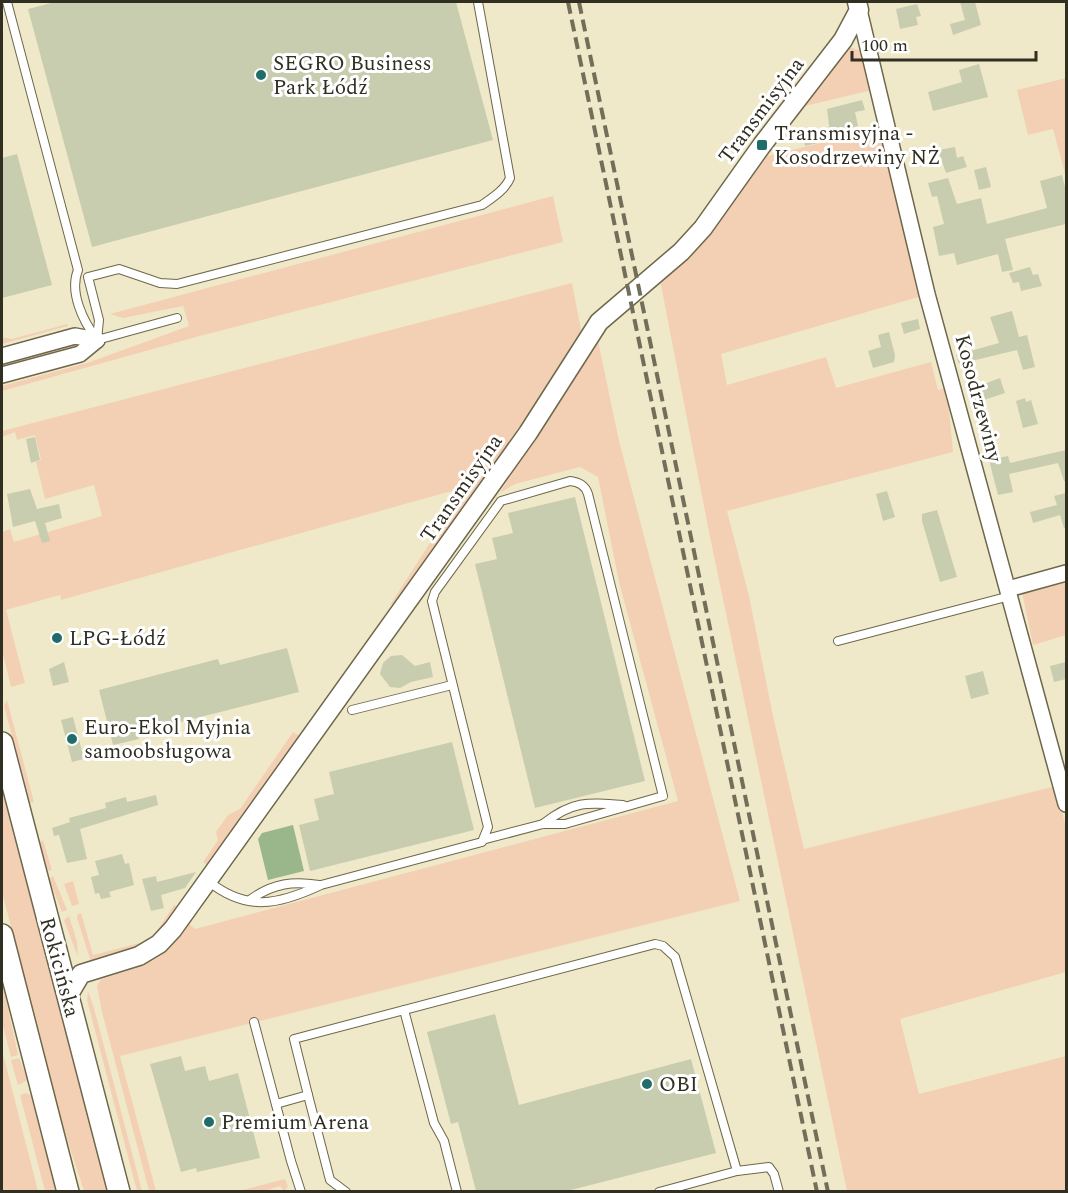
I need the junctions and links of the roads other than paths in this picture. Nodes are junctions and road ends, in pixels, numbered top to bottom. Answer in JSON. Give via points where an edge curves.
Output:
{"nodes":[{"id":1,"x":7,"y":2,"type":"edge"},
{"id":2,"x":478,"y":2,"type":"edge"},
{"id":3,"x":858,"y":6,"type":"edge"},
{"id":4,"x":78,"y":270,"type":"junction"},
{"id":5,"x":88,"y":277,"type":"junction"},
{"id":6,"x":177,"y":318,"type":"dead end"},
{"id":7,"x":97,"y":340,"type":"junction"},
{"id":8,"x":2,"y":356,"type":"edge"},
{"id":9,"x":2,"y":375,"type":"edge"},
{"id":10,"x":1066,"y":573,"type":"edge"},
{"id":11,"x":1009,"y":593,"type":"junction"},
{"id":12,"x":838,"y":641,"type":"dead end"},
{"id":13,"x":452,"y":685,"type":"junction"},
{"id":14,"x":352,"y":710,"type":"dead end"},
{"id":15,"x":2,"y":743,"type":"edge"},
{"id":16,"x":1066,"y":804,"type":"edge"},
{"id":17,"x":626,"y":805,"type":"junction"},
{"id":18,"x":543,"y":824,"type":"junction"},
{"id":19,"x":486,"y":839,"type":"junction"},
{"id":20,"x":208,"y":881,"type":"junction"},
{"id":21,"x":321,"y":885,"type":"junction"},
{"id":22,"x":251,"y":899,"type":"junction"},
{"id":23,"x":2,"y":935,"type":"edge"},
{"id":24,"x":57,"y":953,"type":"junction"},
{"id":25,"x":86,"y":972,"type":"junction"},
{"id":26,"x":68,"y":996,"type":"junction"},
{"id":27,"x":404,"y":1010,"type":"junction"},
{"id":28,"x":254,"y":1022,"type":"dead end"},
{"id":29,"x":308,"y":1095,"type":"junction"},
{"id":30,"x":276,"y":1104,"type":"junction"},
{"id":31,"x":737,"y":1171,"type":"junction"},
{"id":32,"x":298,"y":1189,"type":"edge"},
{"id":33,"x":68,"y":1191,"type":"edge"},
{"id":34,"x":119,"y":1191,"type":"edge"},
{"id":35,"x":346,"y":1191,"type":"edge"},
{"id":36,"x":457,"y":1191,"type":"edge"},
{"id":37,"x":658,"y":1191,"type":"edge"},
{"id":38,"x":779,"y":1191,"type":"edge"}],
"edges":[{"from":1,"to":4,"type":"lane"},
{"from":2,"to":5,"type":"lane","via":[[510,178],[493,198],[482,205],[177,284],[160,283],[119,269]]},
{"from":3,"to":11,"type":"street","name":"Kosodrzewiny","via":[[927,294]]},
{"from":3,"to":20,"type":"street","name":"Transmisyjna","via":[[843,40],[703,228],[681,252],[598,322],[521,442]]},
{"from":4,"to":5,"type":"lane"},
{"from":4,"to":7,"type":"lane","via":[[74,280],[79,302],[85,324]]},
{"from":5,"to":7,"type":"lane","via":[[99,320]]},
{"from":6,"to":7,"type":"lane"},
{"from":7,"to":8,"type":"street","via":[[75,336]]},
{"from":7,"to":9,"type":"street","via":[[80,354]]},
{"from":10,"to":11,"type":"street"},
{"from":11,"to":12,"type":"lane"},
{"from":11,"to":16,"type":"street","name":"Kosodrzewiny"},
{"from":13,"to":14,"type":"lane"},
{"from":13,"to":17,"type":"lane","via":[[433,611],[435,592],[501,501],[570,481],[582,484],[588,494],[663,796]]},
{"from":13,"to":19,"type":"lane","via":[[488,827]]},
{"from":15,"to":24,"type":"main road","name":"Rokicińska"},
{"from":17,"to":18,"type":"lane","via":[[565,824]]},
{"from":17,"to":18,"type":"lane","via":[[589,802],[563,808]]},
{"from":18,"to":19,"type":"lane"},
{"from":19,"to":21,"type":"lane","via":[[476,846]]},
{"from":20,"to":22,"type":"lane","via":[[234,899]]},
{"from":20,"to":25,"type":"street","name":"Transmisyjna","via":[[159,944],[134,958]]},
{"from":21,"to":22,"type":"lane","via":[[298,896],[271,902]]},
{"from":21,"to":22,"type":"lane","via":[[294,881],[266,889]]},
{"from":23,"to":33,"type":"main road"},
{"from":24,"to":25,"type":"street"},
{"from":24,"to":26,"type":"main road","name":"Rokicińska"},
{"from":25,"to":26,"type":"street","via":[[77,978]]},
{"from":26,"to":34,"type":"main road","name":"Rokicińska"},
{"from":27,"to":29,"type":"lane","via":[[294,1039]]},
{"from":27,"to":31,"type":"lane","via":[[647,945],[663,946],[675,957]]},
{"from":27,"to":36,"type":"lane","via":[[434,1124],[444,1141]]},
{"from":28,"to":30,"type":"lane"},
{"from":29,"to":30,"type":"lane"},
{"from":29,"to":35,"type":"lane","via":[[330,1180]]},
{"from":30,"to":32,"type":"lane"},
{"from":31,"to":37,"type":"lane"},
{"from":31,"to":38,"type":"lane","via":[[769,1167]]}]}
